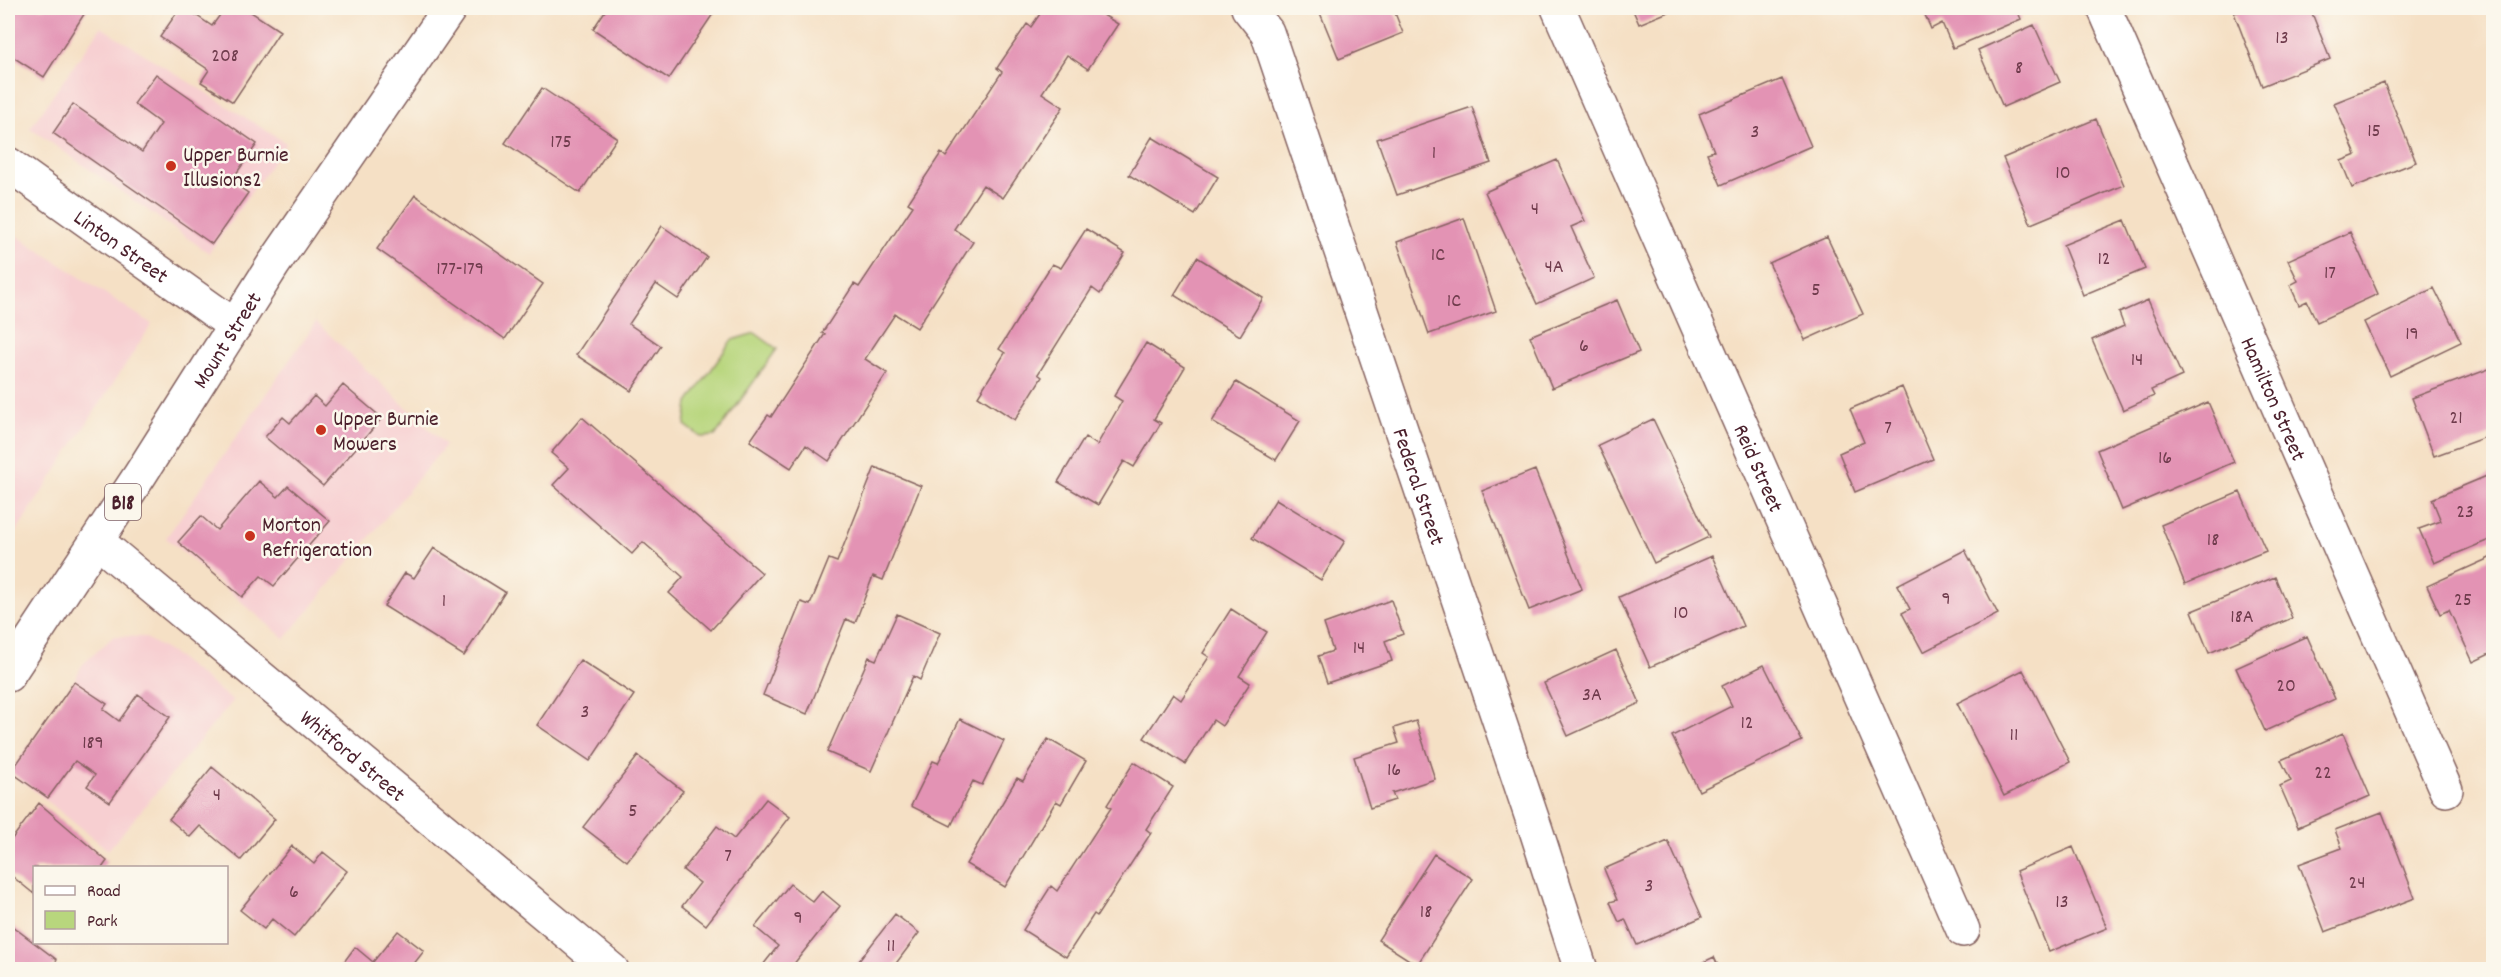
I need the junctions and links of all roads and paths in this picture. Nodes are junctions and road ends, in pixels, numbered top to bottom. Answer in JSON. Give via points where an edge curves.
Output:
{"nodes":[{"id":1,"x":450,"y":8,"type":"edge"},
{"id":2,"x":1248,"y":8,"type":"edge"},
{"id":3,"x":1558,"y":8,"type":"edge"},
{"id":4,"x":2104,"y":8,"type":"edge"},
{"id":5,"x":8,"y":164,"type":"edge"},
{"id":6,"x":235,"y":326,"type":"junction"},
{"id":7,"x":97,"y":541,"type":"junction"},
{"id":8,"x":8,"y":675,"type":"edge"},
{"id":9,"x":2446,"y":790,"type":"dead end"},
{"id":10,"x":1963,"y":930,"type":"dead end"},
{"id":11,"x":612,"y":969,"type":"edge"},
{"id":12,"x":1581,"y":969,"type":"edge"}],
"edges":[{"from":1,"to":6,"type":"main road","name":"Mount Street","number":"B18"},
{"from":2,"to":12,"type":"main road","name":"Federal Street","via":[[1267,32]]},
{"from":3,"to":10,"type":"main road","name":"Reid Street"},
{"from":4,"to":9,"type":"main road","name":"Hamilton Street"},
{"from":5,"to":6,"type":"main road","name":"Linton Street"},
{"from":6,"to":7,"type":"main road","name":"Mount Street","number":"B18"},
{"from":7,"to":8,"type":"main road","name":"Mount Street","number":"B18"},
{"from":7,"to":11,"type":"main road","name":"Whitford Street"}]}
